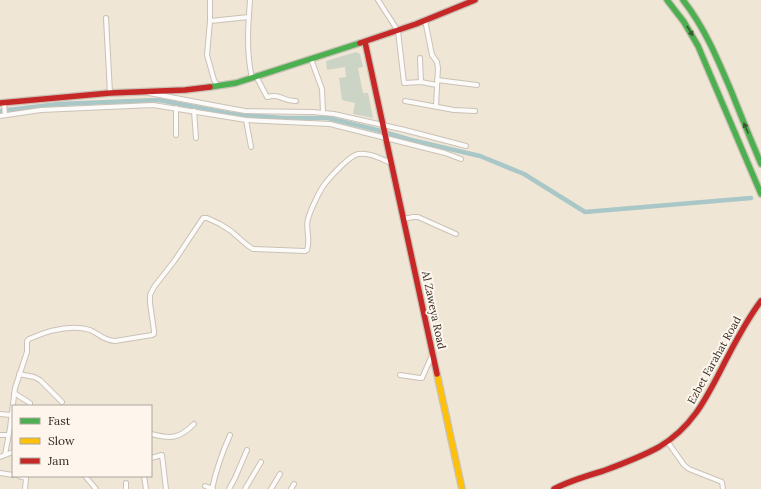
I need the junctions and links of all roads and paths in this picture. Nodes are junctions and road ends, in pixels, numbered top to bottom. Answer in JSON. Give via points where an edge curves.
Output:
{"nodes":[{"id":1,"x":210,"y":0,"type":"edge"},
{"id":2,"x":250,"y":0,"type":"edge"},
{"id":3,"x":378,"y":0,"type":"edge"},
{"id":4,"x":475,"y":0,"type":"edge"},
{"id":5,"x":667,"y":0,"type":"edge"},
{"id":6,"x":683,"y":0,"type":"edge"},
{"id":7,"x":463,"y":2,"type":"edge"},
{"id":8,"x":249,"y":17,"type":"junction"},
{"id":9,"x":106,"y":18,"type":"dead end"},
{"id":10,"x":425,"y":20,"type":"junction"},
{"id":11,"x":210,"y":21,"type":"junction"},
{"id":12,"x":398,"y":31,"type":"junction"},
{"id":13,"x":365,"y":42,"type":"junction"},
{"id":14,"x":420,"y":58,"type":"dead end"},
{"id":15,"x":311,"y":59,"type":"junction"},
{"id":16,"x":254,"y":77,"type":"junction"},
{"id":17,"x":437,"y":80,"type":"junction"},
{"id":18,"x":421,"y":82,"type":"junction"},
{"id":19,"x":437,"y":85,"type":"junction"},
{"id":20,"x":477,"y":85,"type":"dead end"},
{"id":21,"x":218,"y":86,"type":"junction"},
{"id":22,"x":141,"y":92,"type":"junction"},
{"id":23,"x":110,"y":93,"type":"junction"},
{"id":24,"x":296,"y":101,"type":"dead end"},
{"id":25,"x":405,"y":101,"type":"dead end"},
{"id":26,"x":436,"y":106,"type":"junction"},
{"id":27,"x":4,"y":108,"type":"edge"},
{"id":28,"x":176,"y":108,"type":"junction"},
{"id":29,"x":194,"y":111,"type":"junction"},
{"id":30,"x":475,"y":111,"type":"dead end"},
{"id":31,"x":323,"y":112,"type":"junction"},
{"id":32,"x":0,"y":116,"type":"edge"},
{"id":33,"x":246,"y":120,"type":"junction"},
{"id":34,"x":383,"y":126,"type":"junction"},
{"id":35,"x":176,"y":135,"type":"dead end"},
{"id":36,"x":385,"y":136,"type":"junction"},
{"id":37,"x":196,"y":138,"type":"dead end"},
{"id":38,"x":752,"y":143,"type":"junction"},
{"id":39,"x":466,"y":146,"type":"dead end"},
{"id":40,"x":251,"y":147,"type":"dead end"},
{"id":41,"x":742,"y":147,"type":"junction"},
{"id":42,"x":461,"y":159,"type":"dead end"},
{"id":43,"x":391,"y":163,"type":"junction"},
{"id":44,"x":761,"y":165,"type":"edge"},
{"id":45,"x":751,"y":169,"type":"junction"},
{"id":46,"x":761,"y":194,"type":"edge"},
{"id":47,"x":404,"y":219,"type":"junction"},
{"id":48,"x":456,"y":234,"type":"dead end"},
{"id":49,"x":761,"y":300,"type":"edge"},
{"id":50,"x":433,"y":353,"type":"junction"},
{"id":51,"x":19,"y":374,"type":"junction"},
{"id":52,"x":400,"y":375,"type":"dead end"},
{"id":53,"x":14,"y":393,"type":"junction"},
{"id":54,"x":62,"y":402,"type":"dead end"},
{"id":55,"x":12,"y":405,"type":"edge"},
{"id":56,"x":30,"y":405,"type":"edge"},
{"id":57,"x":12,"y":408,"type":"edge"},
{"id":58,"x":0,"y":414,"type":"edge"},
{"id":59,"x":11,"y":415,"type":"junction"},
{"id":60,"x":194,"y":424,"type":"dead end"},
{"id":61,"x":152,"y":434,"type":"edge"},
{"id":62,"x":0,"y":435,"type":"edge"},
{"id":63,"x":8,"y":435,"type":"junction"},
{"id":64,"x":230,"y":435,"type":"dead end"},
{"id":65,"x":667,"y":441,"type":"junction"},
{"id":66,"x":6,"y":448,"type":"junction"},
{"id":67,"x":0,"y":449,"type":"edge"},
{"id":68,"x":247,"y":450,"type":"dead end"},
{"id":69,"x":12,"y":452,"type":"edge"},
{"id":70,"x":2,"y":456,"type":"edge"},
{"id":71,"x":152,"y":458,"type":"edge"},
{"id":72,"x":261,"y":462,"type":"dead end"},
{"id":73,"x":0,"y":473,"type":"edge"},
{"id":74,"x":280,"y":474,"type":"dead end"},
{"id":75,"x":12,"y":475,"type":"edge"},
{"id":76,"x":22,"y":477,"type":"edge"},
{"id":77,"x":87,"y":477,"type":"edge"},
{"id":78,"x":144,"y":477,"type":"edge"},
{"id":79,"x":126,"y":483,"type":"dead end"},
{"id":80,"x":294,"y":484,"type":"dead end"},
{"id":81,"x":205,"y":486,"type":"dead end"},
{"id":82,"x":25,"y":489,"type":"edge"},
{"id":83,"x":96,"y":489,"type":"edge"},
{"id":84,"x":126,"y":489,"type":"edge"},
{"id":85,"x":146,"y":489,"type":"edge"},
{"id":86,"x":166,"y":489,"type":"edge"},
{"id":87,"x":213,"y":489,"type":"edge"},
{"id":88,"x":229,"y":489,"type":"edge"},
{"id":89,"x":246,"y":489,"type":"edge"},
{"id":90,"x":271,"y":489,"type":"edge"},
{"id":91,"x":291,"y":489,"type":"edge"},
{"id":92,"x":462,"y":489,"type":"edge"},
{"id":93,"x":554,"y":489,"type":"edge"},
{"id":94,"x":723,"y":489,"type":"edge"}],
"edges":[{"from":1,"to":11,"type":"street"},
{"from":2,"to":8,"type":"street"},
{"from":3,"to":12,"type":"street"},
{"from":4,"to":7,"type":"main road"},
{"from":5,"to":41,"type":"main road","one_way":true,"via":[[692,34]]},
{"from":38,"to":6,"type":"main road","one_way":true,"via":[[708,40]]},
{"from":7,"to":10,"type":"main road"},
{"from":8,"to":11,"type":"street"},
{"from":8,"to":16,"type":"street","via":[[248,54]]},
{"from":9,"to":23,"type":"street"},
{"from":10,"to":12,"type":"main road"},
{"from":10,"to":17,"type":"street","via":[[437,64]]},
{"from":11,"to":21,"type":"street","via":[[207,55]]},
{"from":12,"to":13,"type":"main road"},
{"from":12,"to":18,"type":"street","via":[[404,83]]},
{"from":13,"to":15,"type":"main road"},
{"from":13,"to":34,"type":"main road","name":"Al Zaweya Road"},
{"from":14,"to":18,"type":"street"},
{"from":15,"to":16,"type":"main road"},
{"from":15,"to":31,"type":"street","via":[[322,89]]},
{"from":16,"to":21,"type":"main road"},
{"from":16,"to":24,"type":"street","via":[[267,96],[275,95]]},
{"from":17,"to":19,"type":"street"},
{"from":17,"to":20,"type":"street"},
{"from":18,"to":19,"type":"street"},
{"from":19,"to":26,"type":"street"},
{"from":21,"to":22,"type":"main road"},
{"from":22,"to":23,"type":"main road"},
{"from":22,"to":31,"type":"street","via":[[245,111]]},
{"from":23,"to":27,"type":"main road"},
{"from":25,"to":26,"type":"street"},
{"from":26,"to":30,"type":"street"},
{"from":27,"to":28,"type":"street","via":[[41,110],[145,105]]},
{"from":27,"to":32,"type":"street"},
{"from":28,"to":29,"type":"street"},
{"from":28,"to":35,"type":"street"},
{"from":29,"to":33,"type":"street"},
{"from":29,"to":37,"type":"street"},
{"from":31,"to":34,"type":"street"},
{"from":33,"to":36,"type":"street","via":[[330,124]]},
{"from":33,"to":40,"type":"street"},
{"from":34,"to":36,"type":"main road","name":"Al Zaweya Road"},
{"from":34,"to":39,"type":"street"},
{"from":36,"to":42,"type":"street","via":[[445,152]]},
{"from":36,"to":43,"type":"main road","name":"Al Zaweya Road"},
{"from":38,"to":41,"type":"main road"},
{"from":38,"to":44,"type":"main road"},
{"from":41,"to":45,"type":"main road"},
{"from":43,"to":47,"type":"main road","name":"Al Zaweya Road"},
{"from":43,"to":51,"type":"street","via":[[370,155],[358,154],[339,169],[324,186],[310,212],[307,222],[309,243],[305,251],[253,249],[220,224],[204,218],[150,295],[153,335],[115,341],[81,328],[46,332],[28,341]]},
{"from":44,"to":45,"type":"main road"},
{"from":45,"to":46,"type":"main road"},
{"from":47,"to":48,"type":"street","via":[[418,217]]},
{"from":47,"to":50,"type":"main road","name":"Al Zaweya Road"},
{"from":49,"to":65,"type":"main road","name":"Ezbet Farahat Road","via":[[704,402],[690,421]]},
{"from":50,"to":52,"type":"street","via":[[422,378]]},
{"from":50,"to":92,"type":"main road","name":"Al Zaweya Road"},
{"from":51,"to":53,"type":"street"},
{"from":51,"to":54,"type":"street","via":[[40,380]]},
{"from":53,"to":55,"type":"street"},
{"from":53,"to":56,"type":"street"},
{"from":57,"to":59,"type":"street"},
{"from":58,"to":59,"type":"street"},
{"from":59,"to":63,"type":"street"},
{"from":60,"to":61,"type":"street","via":[[186,432],[175,437]]},
{"from":62,"to":63,"type":"street"},
{"from":63,"to":66,"type":"street"},
{"from":64,"to":87,"type":"street","via":[[215,473]]},
{"from":65,"to":93,"type":"main road","name":"Ezbet Farahat Road","via":[[636,458]]},
{"from":65,"to":94,"type":"street","via":[[684,465],[692,471],[722,482]]},
{"from":66,"to":67,"type":"street"},
{"from":66,"to":70,"type":"street"},
{"from":68,"to":88,"type":"street"},
{"from":69,"to":70,"type":"street"},
{"from":71,"to":86,"type":"street","via":[[162,456]]},
{"from":72,"to":89,"type":"street"},
{"from":73,"to":75,"type":"street"},
{"from":74,"to":90,"type":"street"},
{"from":76,"to":82,"type":"street","via":[[26,478]]},
{"from":77,"to":83,"type":"street"},
{"from":78,"to":85,"type":"street"},
{"from":79,"to":84,"type":"street"},
{"from":80,"to":91,"type":"street"},
{"from":81,"to":87,"type":"street"}]}
